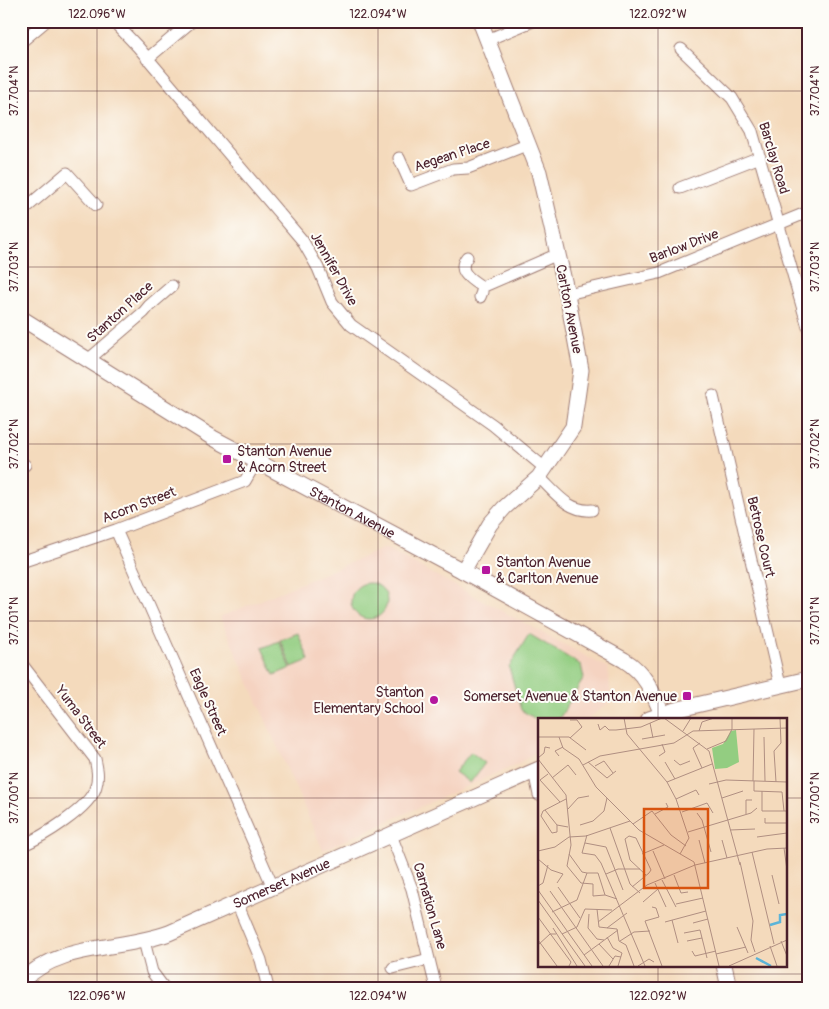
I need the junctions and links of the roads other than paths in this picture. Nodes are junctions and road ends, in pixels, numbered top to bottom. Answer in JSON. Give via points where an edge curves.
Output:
{"nodes":[{"id":1,"x":46,"y":21,"type":"edge"},
{"id":2,"x":112,"y":21,"type":"edge"},
{"id":3,"x":192,"y":21,"type":"edge"},
{"id":4,"x":480,"y":21,"type":"edge"},
{"id":5,"x":533,"y":21,"type":"edge"},
{"id":6,"x":487,"y":40,"type":"junction"},
{"id":7,"x":21,"y":42,"type":"edge"},
{"id":8,"x":681,"y":49,"type":"dead end"},
{"id":9,"x":148,"y":59,"type":"junction"},
{"id":10,"x":529,"y":144,"type":"junction"},
{"id":11,"x":399,"y":158,"type":"dead end"},
{"id":12,"x":760,"y":158,"type":"junction"},
{"id":13,"x":680,"y":188,"type":"dead end"},
{"id":14,"x":96,"y":205,"type":"dead end"},
{"id":15,"x":21,"y":212,"type":"edge"},
{"id":16,"x":808,"y":212,"type":"edge"},
{"id":17,"x":778,"y":224,"type":"junction"},
{"id":18,"x":558,"y":254,"type":"junction"},
{"id":19,"x":467,"y":257,"type":"dead end"},
{"id":20,"x":172,"y":286,"type":"dead end"},
{"id":21,"x":568,"y":294,"type":"junction"},
{"id":22,"x":21,"y":318,"type":"edge"},
{"id":23,"x":808,"y":327,"type":"edge"},
{"id":24,"x":88,"y":360,"type":"junction"},
{"id":25,"x":712,"y":396,"type":"dead end"},
{"id":26,"x":256,"y":462,"type":"junction"},
{"id":27,"x":542,"y":473,"type":"junction"},
{"id":28,"x":592,"y":510,"type":"dead end"},
{"id":29,"x":116,"y":530,"type":"junction"},
{"id":30,"x":21,"y":562,"type":"edge"},
{"id":31,"x":463,"y":571,"type":"junction"},
{"id":32,"x":21,"y":663,"type":"edge"},
{"id":33,"x":808,"y":679,"type":"edge"},
{"id":34,"x":780,"y":685,"type":"junction"},
{"id":35,"x":659,"y":717,"type":"edge"},
{"id":36,"x":536,"y":770,"type":"edge"},
{"id":37,"x":538,"y":787,"type":"edge"},
{"id":38,"x":391,"y":835,"type":"junction"},
{"id":39,"x":22,"y":844,"type":"edge"},
{"id":40,"x":273,"y":887,"type":"junction"},
{"id":41,"x":237,"y":903,"type":"junction"},
{"id":42,"x":144,"y":941,"type":"junction"},
{"id":43,"x":430,"y":959,"type":"junction"},
{"id":44,"x":724,"y":966,"type":"edge"},
{"id":45,"x":393,"y":968,"type":"dead end"},
{"id":46,"x":21,"y":982,"type":"edge"},
{"id":47,"x":164,"y":988,"type":"edge"},
{"id":48,"x":268,"y":988,"type":"edge"},
{"id":49,"x":436,"y":988,"type":"edge"},
{"id":50,"x":729,"y":988,"type":"edge"}],
"edges":[{"from":1,"to":7,"type":"street"},
{"from":2,"to":9,"type":"street","name":"Jennifer Drive"},
{"from":3,"to":9,"type":"street"},
{"from":4,"to":6,"type":"street","name":"Carlton Avenue"},
{"from":5,"to":6,"type":"street"},
{"from":6,"to":10,"type":"street","name":"Carlton Avenue"},
{"from":8,"to":12,"type":"street","name":"Barclay Road","via":[[732,98],[752,131]]},
{"from":9,"to":27,"type":"street","name":"Jennifer Drive","via":[[302,240],[332,302],[350,325],[492,425]]},
{"from":10,"to":11,"type":"street","name":"Aegean Place","via":[[468,168],[453,169],[411,184]]},
{"from":10,"to":18,"type":"street","name":"Carlton Avenue","via":[[539,172]]},
{"from":12,"to":13,"type":"street"},
{"from":12,"to":17,"type":"street","name":"Barclay Road"},
{"from":14,"to":15,"type":"street","via":[[67,172]]},
{"from":16,"to":17,"type":"street","name":"Barlow Drive"},
{"from":17,"to":21,"type":"street","name":"Barlow Drive","via":[[660,273]]},
{"from":17,"to":23,"type":"street","name":"Barclay Road"},
{"from":18,"to":19,"type":"street","via":[[481,292],[462,270]]},
{"from":18,"to":21,"type":"street","name":"Carlton Avenue"},
{"from":20,"to":24,"type":"street","name":"Stanton Place"},
{"from":21,"to":27,"type":"street","name":"Carlton Avenue","via":[[581,370],[573,427]]},
{"from":22,"to":24,"type":"street","name":"Stanton Avenue"},
{"from":24,"to":26,"type":"street","name":"Stanton Avenue"},
{"from":25,"to":34,"type":"street","name":"Betrose Court"},
{"from":26,"to":29,"type":"street","name":"Acorn Street","via":[[245,481]]},
{"from":26,"to":31,"type":"street","name":"Stanton Avenue"},
{"from":27,"to":28,"type":"street","name":"Jennifer Drive","via":[[569,505]]},
{"from":27,"to":31,"type":"street","name":"Carlton Avenue","via":[[490,524]]},
{"from":29,"to":30,"type":"street","name":"Acorn Street"},
{"from":29,"to":40,"type":"street","name":"Eagle Street"},
{"from":31,"to":35,"type":"street","name":"Stanton Avenue","via":[[634,666],[645,677]]},
{"from":32,"to":39,"type":"street","name":"Yuma Street","via":[[95,758],[98,772],[90,798],[71,817]]},
{"from":33,"to":34,"type":"street"},
{"from":34,"to":35,"type":"street"},
{"from":36,"to":37,"type":"street"},
{"from":36,"to":38,"type":"street","name":"Somerset Avenue"},
{"from":38,"to":40,"type":"street","name":"Somerset Avenue"},
{"from":38,"to":43,"type":"street","name":"Carnation Lane","via":[[412,889]]},
{"from":40,"to":41,"type":"street","name":"Somerset Avenue"},
{"from":41,"to":42,"type":"street","name":"Somerset Avenue"},
{"from":41,"to":48,"type":"street","via":[[261,960]]},
{"from":42,"to":46,"type":"street","name":"Somerset Avenue","via":[[68,954],[38,968]]},
{"from":42,"to":47,"type":"street","via":[[152,972]]},
{"from":43,"to":45,"type":"street"},
{"from":43,"to":49,"type":"street","name":"Carnation Lane"},
{"from":44,"to":50,"type":"street"}]}
